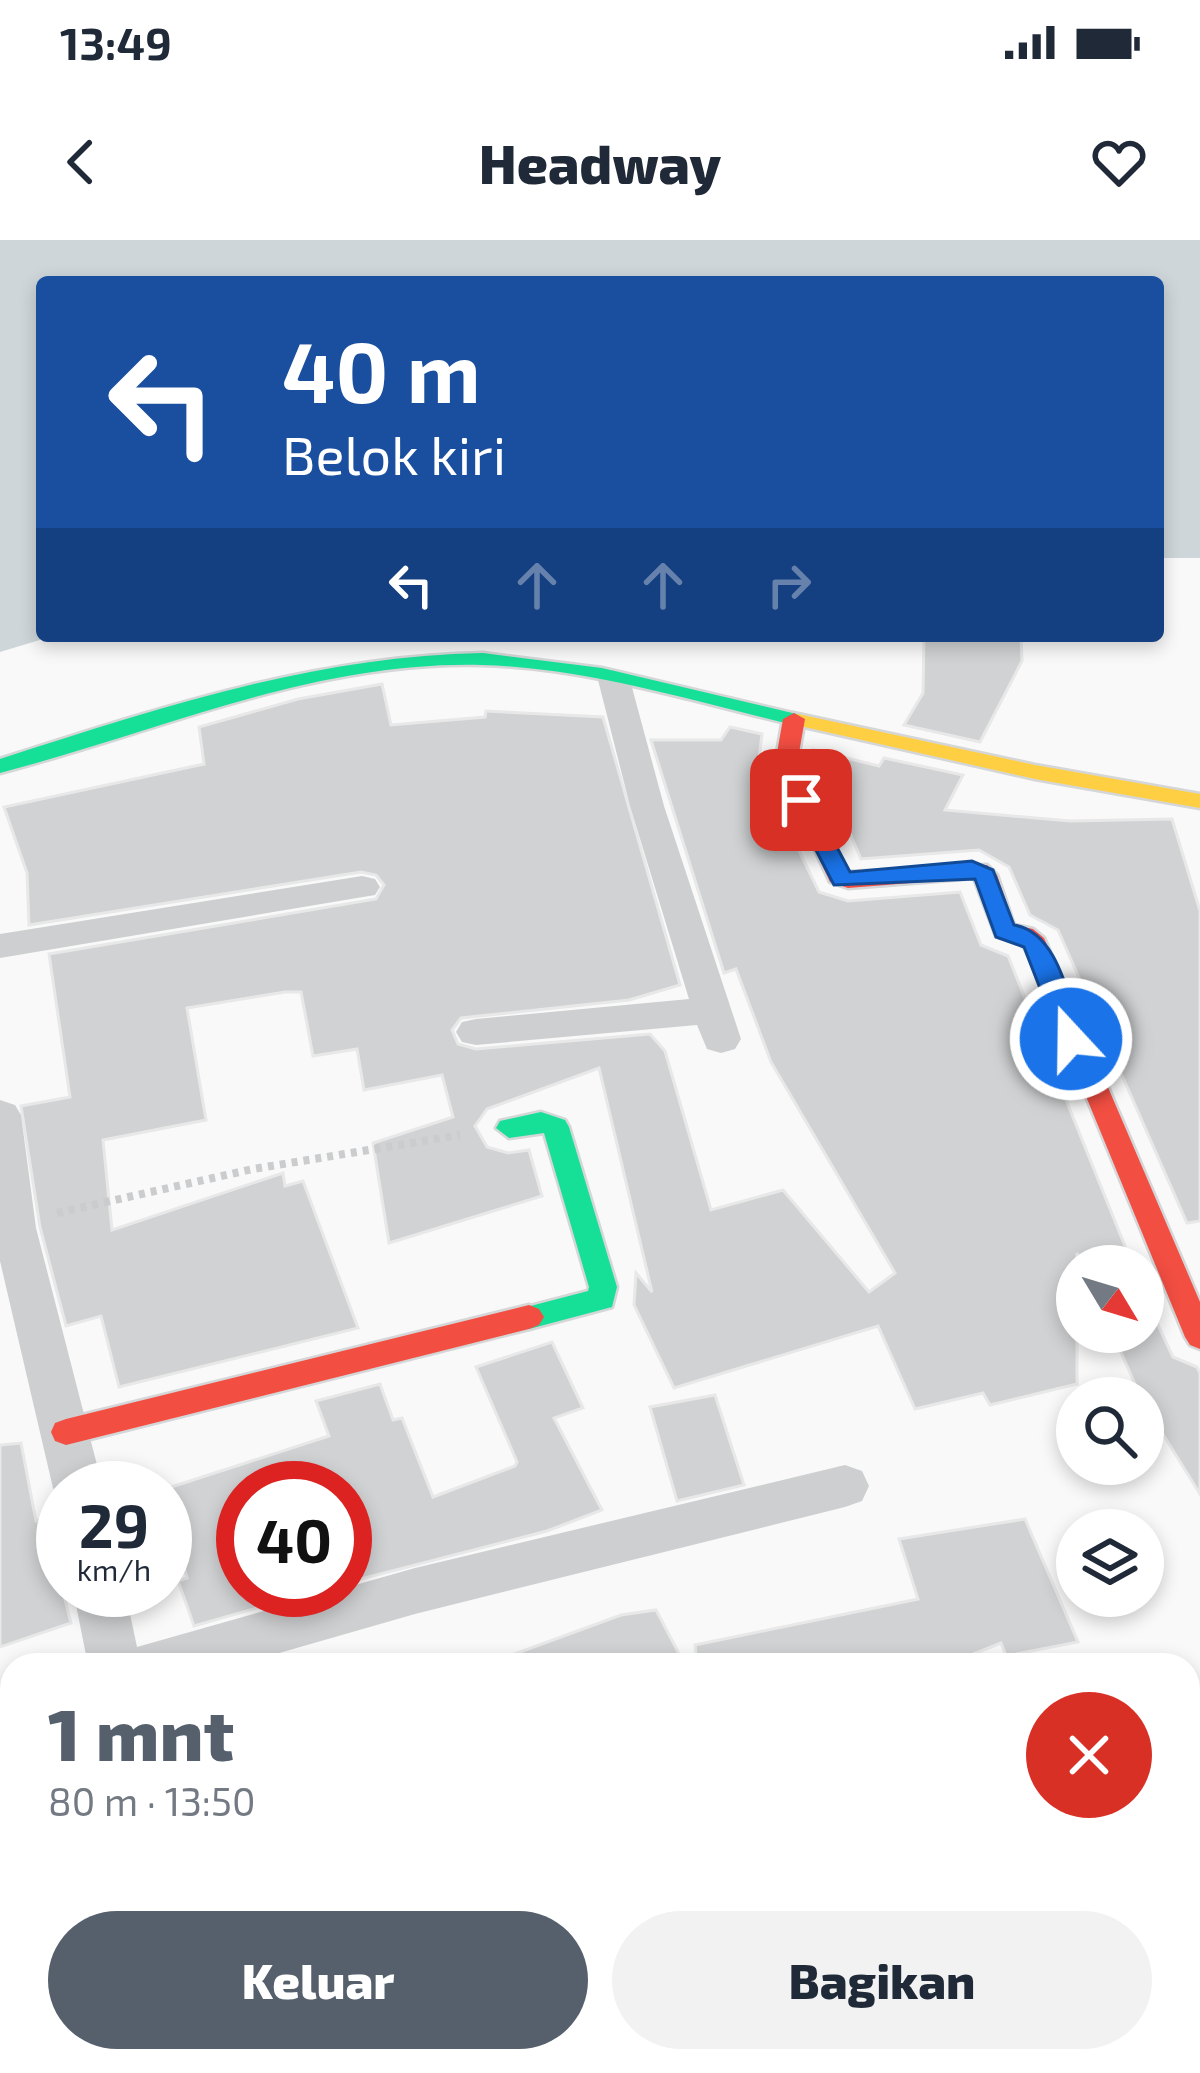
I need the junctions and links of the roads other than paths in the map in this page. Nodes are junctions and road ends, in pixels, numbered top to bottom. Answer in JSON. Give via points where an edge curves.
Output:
{"nodes":[{"id":1,"x":614,"y":680,"type":"junction"},
{"id":2,"x":794,"y":719,"type":"junction"},
{"id":3,"x":0,"y":766,"type":"edge"},
{"id":4,"x":1200,"y":801,"type":"edge"},
{"id":5,"x":362,"y":887,"type":"dead end"},
{"id":6,"x":0,"y":946,"type":"edge"},
{"id":7,"x":476,"y":1032,"type":"dead end"},
{"id":8,"x":0,"y":1115,"type":"edge"},
{"id":9,"x":509,"y":1127,"type":"road end"},
{"id":10,"x":7,"y":1230,"type":"edge"},
{"id":11,"x":1200,"y":1336,"type":"edge"},
{"id":12,"x":66,"y":1432,"type":"junction"},
{"id":13,"x":72,"y":1461,"type":"edge"},
{"id":14,"x":845,"y":1486,"type":"dead end"},
{"id":15,"x":104,"y":1617,"type":"edge"},
{"id":16,"x":112,"y":1653,"type":"edge"},
{"id":17,"x":196,"y":1653,"type":"edge"}],
"edges":[{"from":1,"to":2,"type":"street"},
{"from":1,"to":3,"type":"street","via":[[477,659],[413,663],[219,700]]},
{"from":1,"to":7,"type":"street","via":[[717,1024]]},
{"from":2,"to":4,"type":"street"},
{"from":2,"to":11,"type":"street","via":[[786,764],[838,877],[979,870],[1004,931],[1035,944]]},
{"from":5,"to":6,"type":"street"},
{"from":8,"to":10,"type":"street"},
{"from":9,"to":12,"type":"street","via":[[556,1127],[598,1259],[602,1299]]},
{"from":10,"to":12,"type":"street"},
{"from":12,"to":13,"type":"street"},
{"from":14,"to":17,"type":"street"},
{"from":15,"to":16,"type":"street"}]}
